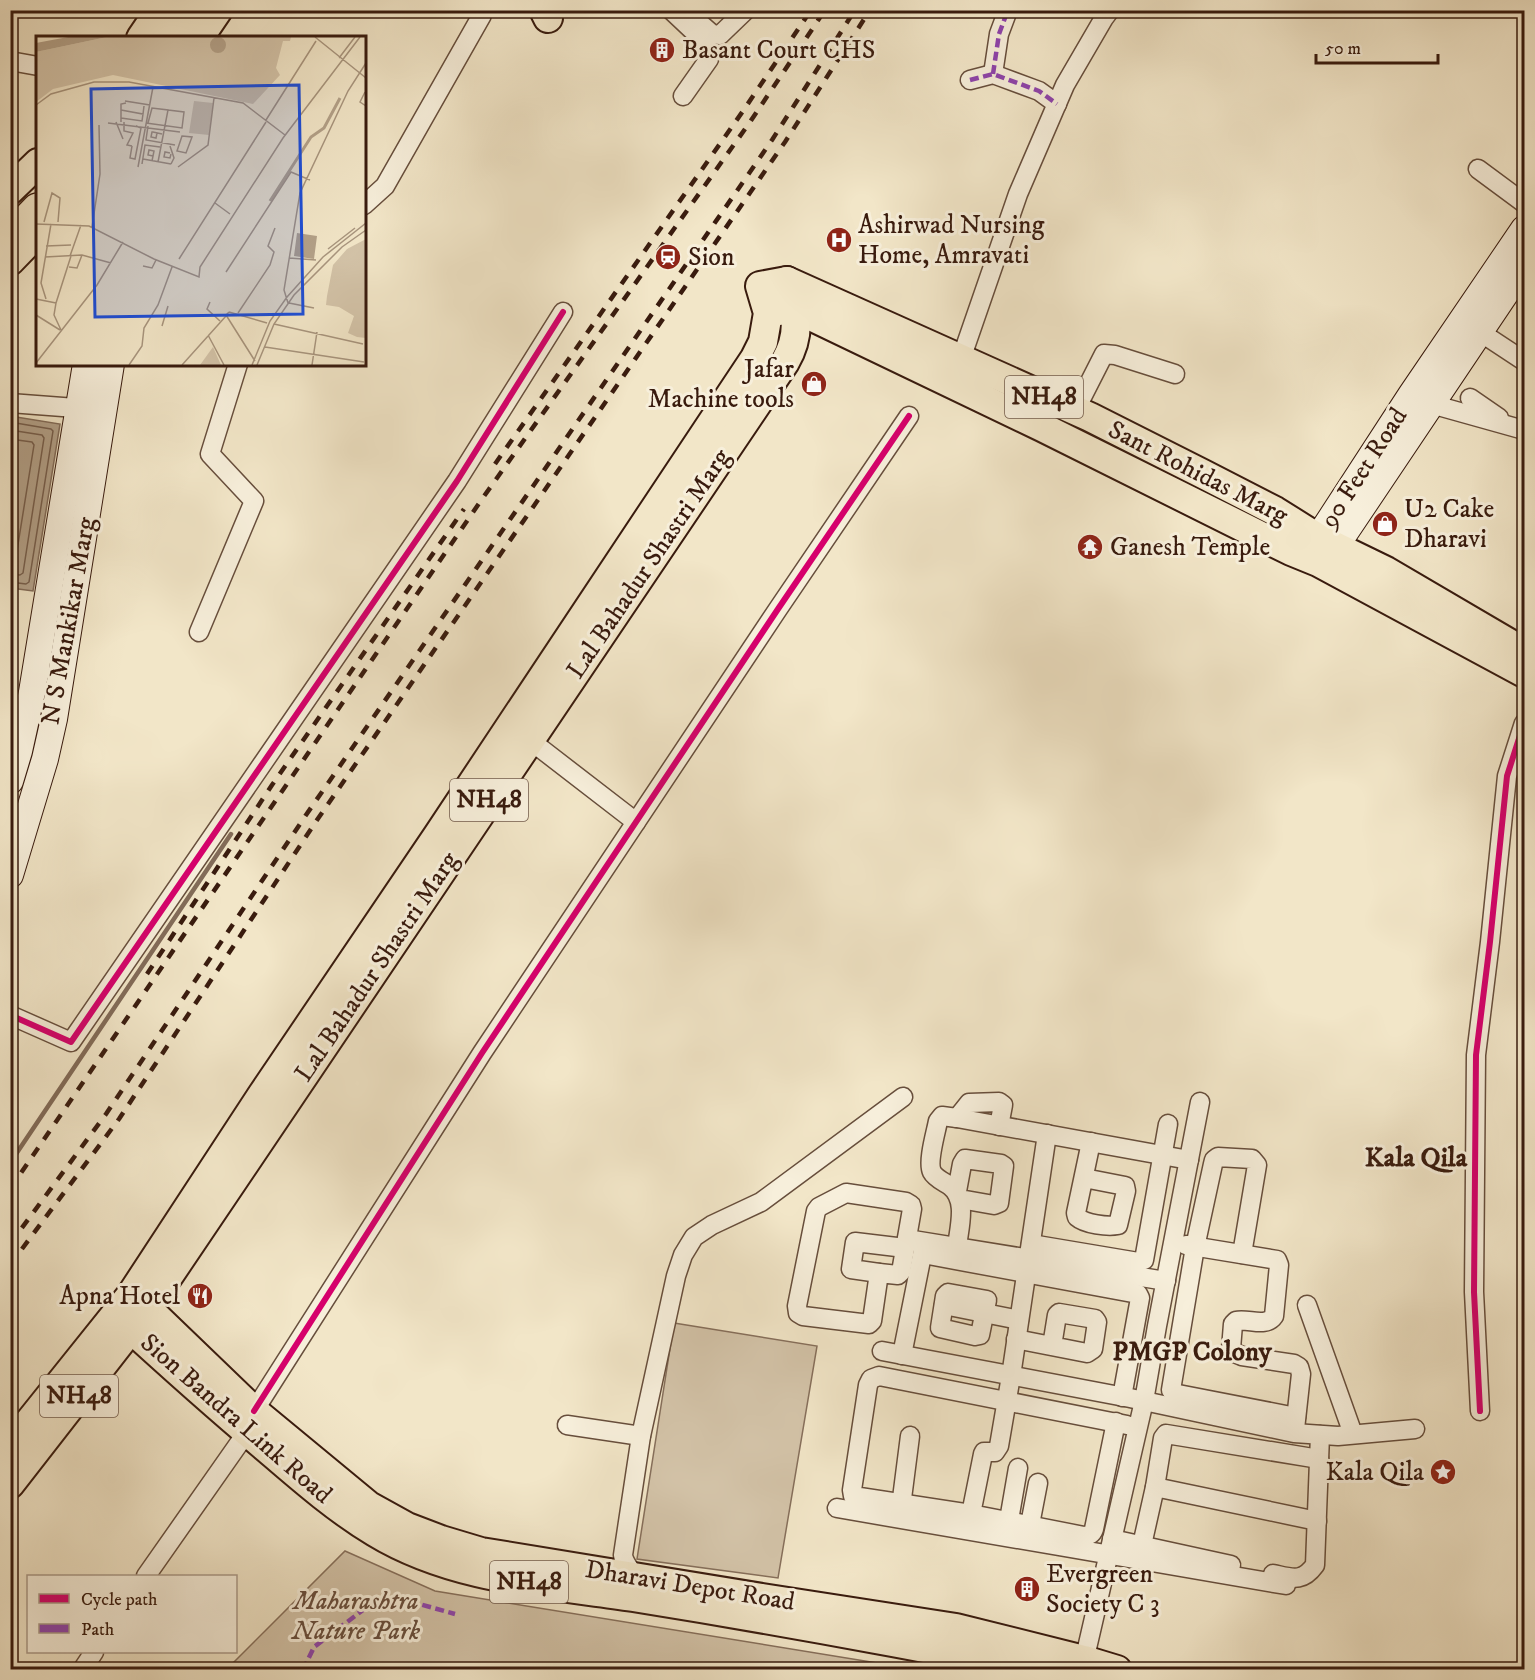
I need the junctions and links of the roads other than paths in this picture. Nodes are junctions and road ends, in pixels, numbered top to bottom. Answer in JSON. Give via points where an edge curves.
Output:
{"nodes":[{"id":1,"x":160,"y":10,"type":"edge"},
{"id":2,"x":188,"y":10,"type":"edge"},
{"id":3,"x":203,"y":10,"type":"edge"},
{"id":4,"x":218,"y":10,"type":"edge"},
{"id":5,"x":671,"y":10,"type":"edge"},
{"id":6,"x":686,"y":10,"type":"edge"},
{"id":7,"x":746,"y":10,"type":"edge"},
{"id":8,"x":1008,"y":10,"type":"edge"},
{"id":9,"x":1110,"y":10,"type":"edge"},
{"id":10,"x":482,"y":15,"type":"dead end"},
{"id":11,"x":142,"y":36,"type":"edge"},
{"id":12,"x":170,"y":36,"type":"edge"},
{"id":13,"x":186,"y":36,"type":"edge"},
{"id":14,"x":200,"y":36,"type":"edge"},
{"id":15,"x":10,"y":61,"type":"edge"},
{"id":16,"x":36,"y":66,"type":"edge"},
{"id":17,"x":993,"y":74,"type":"junction"},
{"id":18,"x":970,"y":80,"type":"dead end"},
{"id":19,"x":683,"y":96,"type":"dead end"},
{"id":20,"x":1057,"y":104,"type":"junction"},
{"id":21,"x":36,"y":165,"type":"edge"},
{"id":22,"x":1478,"y":169,"type":"dead end"},
{"id":23,"x":10,"y":190,"type":"edge"},
{"id":24,"x":36,"y":198,"type":"edge"},
{"id":25,"x":366,"y":203,"type":"edge"},
{"id":26,"x":1524,"y":203,"type":"edge"},
{"id":27,"x":36,"y":212,"type":"edge"},
{"id":28,"x":10,"y":224,"type":"edge"},
{"id":29,"x":36,"y":234,"type":"edge"},
{"id":30,"x":1522,"y":237,"type":"edge"},
{"id":31,"x":10,"y":239,"type":"edge"},
{"id":32,"x":11,"y":260,"type":"edge"},
{"id":33,"x":1522,"y":273,"type":"edge"},
{"id":34,"x":788,"y":281,"type":"junction"},
{"id":35,"x":782,"y":311,"type":"junction"},
{"id":36,"x":562,"y":312,"type":"dead end"},
{"id":37,"x":1482,"y":329,"type":"junction"},
{"id":38,"x":1524,"y":354,"type":"edge"},
{"id":39,"x":961,"y":359,"type":"junction"},
{"id":40,"x":1524,"y":361,"type":"edge"},
{"id":41,"x":86,"y":366,"type":"edge"},
{"id":42,"x":111,"y":366,"type":"edge"},
{"id":43,"x":237,"y":366,"type":"edge"},
{"id":44,"x":1175,"y":374,"type":"dead end"},
{"id":45,"x":1470,"y":398,"type":"dead end"},
{"id":46,"x":1421,"y":400,"type":"junction"},
{"id":47,"x":10,"y":404,"type":"edge"},
{"id":48,"x":1065,"y":406,"type":"junction"},
{"id":49,"x":79,"y":408,"type":"junction"},
{"id":50,"x":104,"y":410,"type":"junction"},
{"id":51,"x":909,"y":416,"type":"dead end"},
{"id":52,"x":1492,"y":417,"type":"junction"},
{"id":53,"x":1042,"y":427,"type":"junction"},
{"id":54,"x":1524,"y":430,"type":"edge"},
{"id":55,"x":1162,"y":453,"type":"junction"},
{"id":56,"x":1148,"y":480,"type":"junction"},
{"id":57,"x":1324,"y":548,"type":"junction"},
{"id":58,"x":199,"y":632,"type":"dead end"},
{"id":59,"x":1524,"y":652,"type":"edge"},
{"id":60,"x":1524,"y":673,"type":"edge"},
{"id":61,"x":32,"y":692,"type":"junction"},
{"id":62,"x":58,"y":696,"type":"junction"},
{"id":63,"x":1524,"y":723,"type":"edge"},
{"id":64,"x":531,"y":741,"type":"junction"},
{"id":65,"x":10,"y":781,"type":"edge"},
{"id":66,"x":479,"y":795,"type":"junction"},
{"id":67,"x":20,"y":806,"type":"edge"},
{"id":68,"x":636,"y":822,"type":"junction"},
{"id":69,"x":10,"y":875,"type":"edge"},
{"id":70,"x":10,"y":1015,"type":"edge"},
{"id":71,"x":903,"y":1097,"type":"dead end"},
{"id":72,"x":1200,"y":1102,"type":"dead end"},
{"id":73,"x":1168,"y":1124,"type":"dead end"},
{"id":74,"x":1047,"y":1134,"type":"junction"},
{"id":75,"x":1091,"y":1142,"type":"junction"},
{"id":76,"x":1163,"y":1155,"type":"junction"},
{"id":77,"x":1189,"y":1160,"type":"junction"},
{"id":78,"x":1084,"y":1178,"type":"dead end"},
{"id":79,"x":1173,"y":1245,"type":"junction"},
{"id":80,"x":915,"y":1246,"type":"junction"},
{"id":81,"x":957,"y":1247,"type":"junction"},
{"id":82,"x":1196,"y":1247,"type":"junction"},
{"id":83,"x":1242,"y":1254,"type":"junction"},
{"id":84,"x":1028,"y":1259,"type":"junction"},
{"id":85,"x":999,"y":1261,"type":"junction"},
{"id":86,"x":879,"y":1273,"type":"junction"},
{"id":87,"x":1117,"y":1274,"type":"junction"},
{"id":88,"x":1166,"y":1281,"type":"junction"},
{"id":89,"x":944,"y":1305,"type":"dead end"},
{"id":90,"x":1307,"y":1305,"type":"dead end"},
{"id":91,"x":131,"y":1311,"type":"junction"},
{"id":92,"x":1019,"y":1320,"type":"junction"},
{"id":93,"x":1016,"y":1339,"type":"junction"},
{"id":94,"x":1052,"y":1346,"type":"dead end"},
{"id":95,"x":882,"y":1351,"type":"dead end"},
{"id":96,"x":902,"y":1355,"type":"junction"},
{"id":97,"x":1011,"y":1376,"type":"junction"},
{"id":98,"x":1122,"y":1397,"type":"junction"},
{"id":99,"x":1007,"y":1401,"type":"junction"},
{"id":100,"x":1144,"y":1401,"type":"junction"},
{"id":101,"x":1480,"y":1411,"type":"dead end"},
{"id":102,"x":251,"y":1421,"type":"junction"},
{"id":103,"x":1116,"y":1422,"type":"junction"},
{"id":104,"x":567,"y":1425,"type":"dead end"},
{"id":105,"x":1295,"y":1425,"type":"junction"},
{"id":106,"x":1138,"y":1427,"type":"junction"},
{"id":107,"x":1415,"y":1429,"type":"dead end"},
{"id":108,"x":1353,"y":1434,"type":"junction"},
{"id":109,"x":1320,"y":1435,"type":"junction"},
{"id":110,"x":640,"y":1436,"type":"junction"},
{"id":111,"x":910,"y":1436,"type":"dead end"},
{"id":112,"x":24,"y":1441,"type":"edge"},
{"id":113,"x":1319,"y":1459,"type":"junction"},
{"id":114,"x":1018,"y":1468,"type":"dead end"},
{"id":115,"x":1038,"y":1483,"type":"dead end"},
{"id":116,"x":10,"y":1484,"type":"edge"},
{"id":117,"x":1155,"y":1487,"type":"junction"},
{"id":118,"x":837,"y":1508,"type":"dead end"},
{"id":119,"x":900,"y":1511,"type":"junction"},
{"id":120,"x":971,"y":1514,"type":"junction"},
{"id":121,"x":1009,"y":1520,"type":"junction"},
{"id":122,"x":1317,"y":1521,"type":"junction"},
{"id":123,"x":1029,"y":1532,"type":"junction"},
{"id":124,"x":1142,"y":1545,"type":"junction"},
{"id":125,"x":1110,"y":1547,"type":"junction"},
{"id":126,"x":147,"y":1575,"type":"edge"},
{"id":127,"x":1286,"y":1585,"type":"dead end"},
{"id":128,"x":633,"y":1587,"type":"junction"},
{"id":129,"x":93,"y":1653,"type":"edge"},
{"id":130,"x":1083,"y":1664,"type":"edge"},
{"id":131,"x":82,"y":1670,"type":"edge"},
{"id":132,"x":1024,"y":1670,"type":"edge"},
{"id":133,"x":1117,"y":1670,"type":"edge"}],
"edges":[{"from":1,"to":11,"type":"main road"},
{"from":2,"to":12,"type":"highway"},
{"from":3,"to":13,"type":"highway"},
{"from":4,"to":14,"type":"main road"},
{"from":5,"to":19,"type":"street","via":[[705,43],[708,51],[709,59]]},
{"from":6,"to":7,"type":"street","via":[[712,34],[720,35]]},
{"from":8,"to":17,"type":"street","via":[[999,34]]},
{"from":9,"to":20,"type":"street"},
{"from":10,"to":25,"type":"street","via":[[385,186]]},
{"from":15,"to":16,"type":"street"},
{"from":17,"to":18,"type":"street"},
{"from":17,"to":20,"type":"street","via":[[1039,91]]},
{"from":20,"to":39,"type":"street","via":[[1018,195]]},
{"from":21,"to":23,"type":"main road"},
{"from":22,"to":26,"type":"street"},
{"from":24,"to":28,"type":"highway"},
{"from":27,"to":31,"type":"highway"},
{"from":29,"to":32,"type":"main road"},
{"from":30,"to":46,"type":"main road","name":"90 Feet Road"},
{"from":33,"to":37,"type":"main road","name":"90 Feet Road"},
{"from":34,"to":35,"type":"main road","name":"Lal Bahadur Shastri Marg","number":"NH48"},
{"from":34,"to":35,"type":"main road","name":"Lal Bahadur Shastri Marg","number":"NH48","via":[[760,286]]},
{"from":34,"to":39,"type":"main road","name":"Sant Rohidas Marg","number":"NH48"},
{"from":35,"to":53,"type":"main road","name":"Sant Rohidas Marg"},
{"from":35,"to":64,"type":"main road","name":"Lal Bahadur Shastri Marg","number":"NH48","via":[[795,333],[792,350]]},
{"from":35,"to":66,"type":"main road","name":"Lal Bahadur Shastri Marg","number":"NH48"},
{"from":36,"to":70,"type":"street","via":[[457,481],[71,1042]]},
{"from":37,"to":38,"type":"street"},
{"from":37,"to":40,"type":"street"},
{"from":37,"to":46,"type":"main road","name":"90 Feet Road"},
{"from":39,"to":48,"type":"main road","name":"Sant Rohidas Marg","number":"NH48"},
{"from":41,"to":49,"type":"main road","name":"N S Mankikar Marg"},
{"from":42,"to":50,"type":"main road","name":"N S Mankikar Marg"},
{"from":43,"to":58,"type":"street","via":[[210,454],[254,501]]},
{"from":44,"to":48,"type":"street","via":[[1104,354]]},
{"from":45,"to":52,"type":"street"},
{"from":46,"to":52,"type":"street"},
{"from":46,"to":57,"type":"main road","name":"90 Feet Road"},
{"from":47,"to":49,"type":"street"},
{"from":48,"to":53,"type":"main road"},
{"from":48,"to":55,"type":"main road","name":"Sant Rohidas Marg","number":"NH48"},
{"from":49,"to":50,"type":"street"},
{"from":49,"to":61,"type":"main road","name":"N S Mankikar Marg"},
{"from":50,"to":62,"type":"main road","name":"N S Mankikar Marg"},
{"from":51,"to":68,"type":"street"},
{"from":52,"to":54,"type":"street"},
{"from":53,"to":56,"type":"main road","name":"Sant Rohidas Marg"},
{"from":55,"to":56,"type":"main road"},
{"from":55,"to":57,"type":"main road","name":"Sant Rohidas Marg","number":"NH48","via":[[1275,511]]},
{"from":56,"to":57,"type":"main road","name":"Sant Rohidas Marg","via":[[1291,551]]},
{"from":57,"to":59,"type":"main road","name":"Sant Rohidas Marg","via":[[1386,571]]},
{"from":57,"to":60,"type":"main road","name":"Sant Rohidas Marg"},
{"from":61,"to":62,"type":"main road"},
{"from":61,"to":65,"type":"main road","name":"N S Mankikar Marg"},
{"from":62,"to":67,"type":"main road","name":"N S Mankikar Marg","via":[[45,759]]},
{"from":63,"to":101,"type":"street","via":[[1507,776],[1476,1055],[1474,1292]]},
{"from":64,"to":66,"type":"main road","name":"Lal Bahadur Shastri Marg","number":"NH48"},
{"from":64,"to":68,"type":"street"},
{"from":66,"to":91,"type":"main road","name":"Lal Bahadur Shastri Marg","number":"NH48"},
{"from":67,"to":69,"type":"main road","name":"N S Mankikar Marg"},
{"from":68,"to":102,"type":"street","via":[[482,1053]]},
{"from":71,"to":110,"type":"street","via":[[761,1202],[694,1237],[676,1276]]},
{"from":72,"to":77,"type":"street"},
{"from":73,"to":76,"type":"street"},
{"from":74,"to":75,"type":"street"},
{"from":74,"to":81,"type":"street","via":[[942,1116],[938,1121],[932,1171],[958,1195],[961,1211]]},
{"from":74,"to":84,"type":"street"},
{"from":75,"to":76,"type":"street"},
{"from":75,"to":78,"type":"street"},
{"from":76,"to":77,"type":"street"},
{"from":76,"to":87,"type":"street","via":[[1144,1260]]},
{"from":77,"to":79,"type":"street"},
{"from":79,"to":82,"type":"street"},
{"from":79,"to":88,"type":"street"},
{"from":80,"to":81,"type":"street"},
{"from":80,"to":85,"type":"street"},
{"from":80,"to":86,"type":"street","via":[[900,1274]]},
{"from":80,"to":86,"type":"street","via":[[855,1242],[851,1269]]},
{"from":80,"to":86,"type":"street","via":[[912,1209],[906,1202],[846,1193],[819,1207],[798,1313],[869,1324]]},
{"from":80,"to":96,"type":"street"},
{"from":81,"to":85,"type":"street"},
{"from":82,"to":83,"type":"street"},
{"from":82,"to":83,"type":"street","via":[[1214,1160],[1221,1156],[1252,1159],[1257,1165]]},
{"from":82,"to":105,"type":"street","via":[[1171,1390]]},
{"from":83,"to":105,"type":"street","via":[[1277,1260],[1280,1265],[1272,1320],[1236,1320],[1231,1349],[1242,1356],[1299,1367]]},
{"from":84,"to":85,"type":"street"},
{"from":84,"to":87,"type":"street"},
{"from":84,"to":92,"type":"street"},
{"from":87,"to":88,"type":"street"},
{"from":87,"to":98,"type":"street","via":[[1140,1298]]},
{"from":88,"to":100,"type":"street"},
{"from":89,"to":92,"type":"street"},
{"from":90,"to":108,"type":"street"},
{"from":91,"to":102,"type":"main road","name":"Dharavi Depot Road"},
{"from":91,"to":112,"type":"main road","name":"Lal Bahadur Shastri Marg","number":"NH48"},
{"from":92,"to":93,"type":"street"},
{"from":93,"to":94,"type":"street"},
{"from":93,"to":97,"type":"street"},
{"from":95,"to":96,"type":"street"},
{"from":96,"to":97,"type":"street"},
{"from":97,"to":98,"type":"street"},
{"from":97,"to":99,"type":"street"},
{"from":98,"to":100,"type":"street"},
{"from":99,"to":103,"type":"street"},
{"from":99,"to":119,"type":"street","via":[[879,1376],[871,1379],[852,1493]]},
{"from":99,"to":120,"type":"street","via":[[999,1446],[995,1452],[983,1454]]},
{"from":100,"to":105,"type":"street"},
{"from":100,"to":106,"type":"street"},
{"from":102,"to":126,"type":"street"},
{"from":102,"to":128,"type":"main road","name":"Dharavi Depot Road","via":[[369,1506],[407,1527],[481,1552]]},
{"from":103,"to":106,"type":"street"},
{"from":103,"to":123,"type":"street","via":[[1093,1533],[1084,1536]]},
{"from":104,"to":110,"type":"street"},
{"from":105,"to":109,"type":"street"},
{"from":106,"to":125,"type":"street"},
{"from":107,"to":108,"type":"street"},
{"from":108,"to":109,"type":"street"},
{"from":109,"to":113,"type":"street"},
{"from":110,"to":128,"type":"street","via":[[623,1555]]},
{"from":111,"to":119,"type":"street"},
{"from":112,"to":116,"type":"main road","name":"Lal Bahadur Shastri Marg","number":"NH48"},
{"from":113,"to":117,"type":"street","via":[[1166,1434]]},
{"from":113,"to":122,"type":"street"},
{"from":114,"to":121,"type":"street"},
{"from":115,"to":123,"type":"street"},
{"from":117,"to":122,"type":"street"},
{"from":117,"to":124,"type":"street"},
{"from":118,"to":119,"type":"street"},
{"from":119,"to":120,"type":"street"},
{"from":119,"to":123,"type":"street"},
{"from":120,"to":121,"type":"street"},
{"from":121,"to":123,"type":"street"},
{"from":122,"to":124,"type":"street","via":[[1315,1565],[1301,1577]]},
{"from":123,"to":125,"type":"street"},
{"from":124,"to":125,"type":"street"},
{"from":125,"to":127,"type":"street"},
{"from":125,"to":130,"type":"street"},
{"from":128,"to":130,"type":"main road","name":"Dharavi Depot Road","via":[[956,1628]]},
{"from":128,"to":132,"type":"main road"},
{"from":129,"to":131,"type":"street"},
{"from":130,"to":133,"type":"main road","name":"Dharavi Depot Road"}]}
